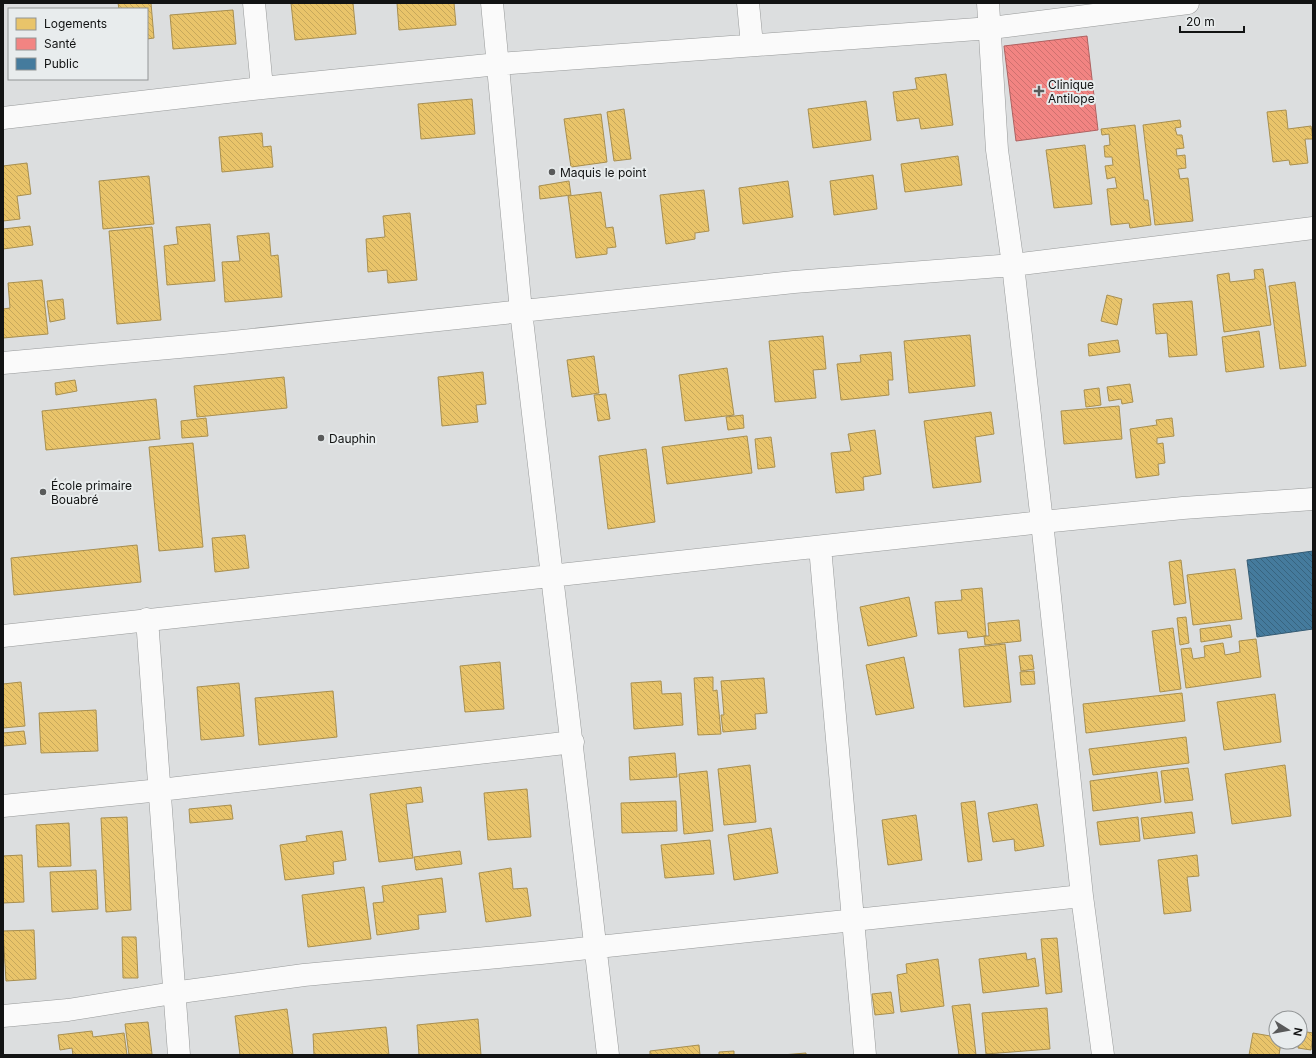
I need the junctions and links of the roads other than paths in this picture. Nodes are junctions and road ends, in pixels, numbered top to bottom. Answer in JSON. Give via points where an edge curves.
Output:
{"nodes":[{"id":1,"x":254,"y":3,"type":"edge"},
{"id":2,"x":492,"y":3,"type":"edge"},
{"id":3,"x":748,"y":3,"type":"edge"},
{"id":4,"x":988,"y":3,"type":"edge"},
{"id":5,"x":1185,"y":3,"type":"edge"},
{"id":6,"x":1188,"y":3,"type":"edge"},
{"id":7,"x":991,"y":28,"type":"junction"},
{"id":8,"x":752,"y":44,"type":"junction"},
{"id":9,"x":498,"y":64,"type":"junction"},
{"id":10,"x":262,"y":88,"type":"junction"},
{"id":11,"x":3,"y":118,"type":"edge"},
{"id":12,"x":1313,"y":228,"type":"edge"},
{"id":13,"x":1013,"y":265,"type":"junction"},
{"id":14,"x":521,"y":311,"type":"junction"},
{"id":15,"x":3,"y":363,"type":"edge"},
{"id":16,"x":1313,"y":499,"type":"edge"},
{"id":17,"x":1042,"y":522,"type":"junction"},
{"id":18,"x":820,"y":547,"type":"junction"},
{"id":19,"x":553,"y":575,"type":"junction"},
{"id":20,"x":147,"y":620,"type":"junction"},
{"id":21,"x":3,"y":636,"type":"edge"},
{"id":22,"x":573,"y":742,"type":"junction"},
{"id":23,"x":160,"y":790,"type":"junction"},
{"id":24,"x":3,"y":806,"type":"edge"},
{"id":25,"x":1082,"y":896,"type":"junction"},
{"id":26,"x":854,"y":920,"type":"junction"},
{"id":27,"x":596,"y":946,"type":"junction"},
{"id":28,"x":173,"y":993,"type":"junction"},
{"id":29,"x":3,"y":1016,"type":"edge"},
{"id":30,"x":179,"y":1055,"type":"edge"},
{"id":31,"x":608,"y":1055,"type":"edge"},
{"id":32,"x":865,"y":1055,"type":"edge"},
{"id":33,"x":1103,"y":1055,"type":"edge"}],
"edges":[{"from":1,"to":10,"type":"street"},
{"from":2,"to":9,"type":"street"},
{"from":3,"to":8,"type":"street"},
{"from":4,"to":7,"type":"street"},
{"from":5,"to":6,"type":"street"},
{"from":5,"to":7,"type":"street"},
{"from":7,"to":8,"type":"street"},
{"from":7,"to":13,"type":"street","via":[[997,150]]},
{"from":8,"to":9,"type":"street"},
{"from":9,"to":10,"type":"street"},
{"from":9,"to":14,"type":"street"},
{"from":10,"to":11,"type":"street"},
{"from":12,"to":13,"type":"street"},
{"from":13,"to":14,"type":"street","via":[[794,282]]},
{"from":13,"to":17,"type":"street"},
{"from":14,"to":15,"type":"street","via":[[223,343]]},
{"from":14,"to":19,"type":"street"},
{"from":16,"to":17,"type":"street","via":[[1183,508]]},
{"from":17,"to":18,"type":"street"},
{"from":17,"to":25,"type":"street"},
{"from":18,"to":19,"type":"street"},
{"from":18,"to":26,"type":"street"},
{"from":19,"to":20,"type":"street"},
{"from":19,"to":22,"type":"street"},
{"from":20,"to":21,"type":"street"},
{"from":20,"to":23,"type":"street"},
{"from":22,"to":23,"type":"street"},
{"from":22,"to":27,"type":"street"},
{"from":23,"to":24,"type":"street"},
{"from":23,"to":28,"type":"street"},
{"from":25,"to":26,"type":"street"},
{"from":25,"to":33,"type":"street"},
{"from":26,"to":27,"type":"street"},
{"from":26,"to":32,"type":"street"},
{"from":27,"to":28,"type":"street","via":[[312,975]]},
{"from":27,"to":31,"type":"street"},
{"from":28,"to":29,"type":"street","via":[[68,1010]]},
{"from":28,"to":30,"type":"street"}]}
